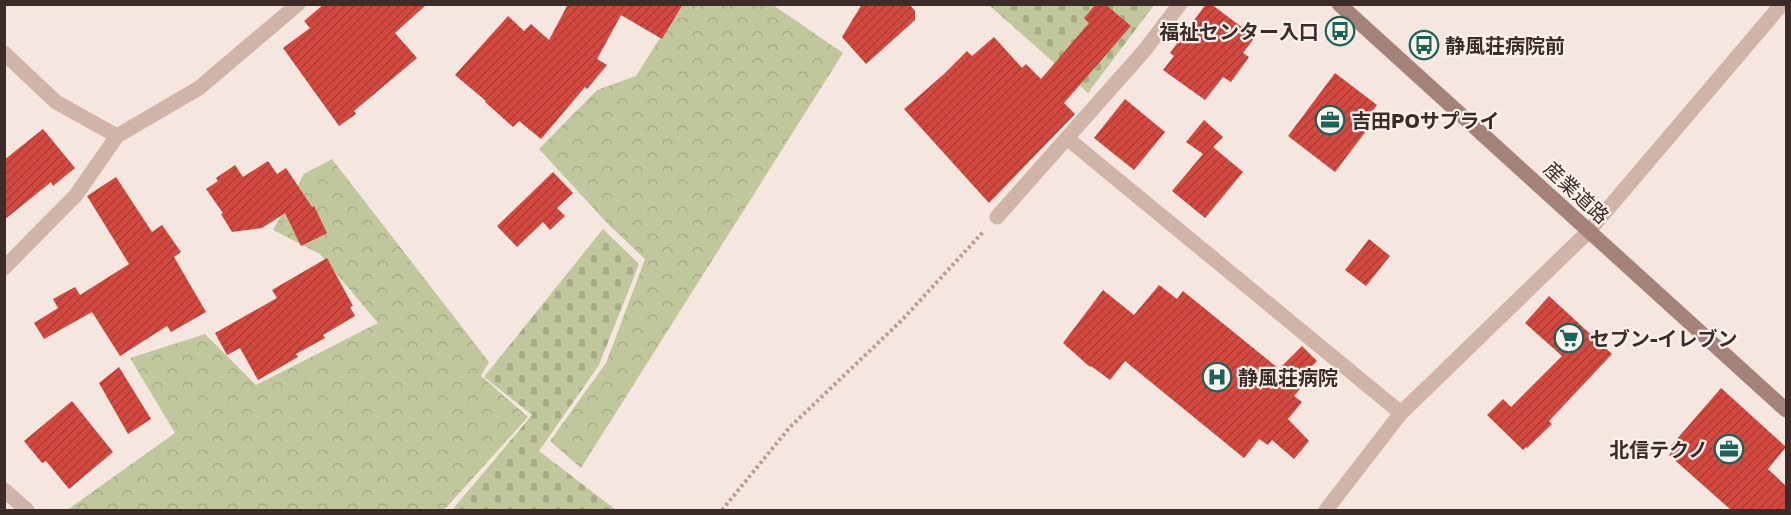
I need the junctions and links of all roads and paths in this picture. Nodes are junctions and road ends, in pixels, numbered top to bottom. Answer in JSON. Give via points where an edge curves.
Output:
{"nodes":[{"id":1,"x":298,"y":4,"type":"edge"},
{"id":2,"x":1180,"y":4,"type":"edge"},
{"id":3,"x":1339,"y":4,"type":"edge"},
{"id":4,"x":1782,"y":4,"type":"edge"},
{"id":5,"x":4,"y":53,"type":"edge"},
{"id":6,"x":117,"y":136,"type":"junction"},
{"id":7,"x":1068,"y":139,"type":"junction"},
{"id":8,"x":997,"y":217,"type":"joint"},
{"id":9,"x":1589,"y":231,"type":"junction"},
{"id":10,"x":4,"y":268,"type":"edge"},
{"id":11,"x":1786,"y":410,"type":"edge"},
{"id":12,"x":1401,"y":413,"type":"junction"},
{"id":13,"x":4,"y":490,"type":"edge"},
{"id":14,"x":27,"y":510,"type":"edge"},
{"id":15,"x":722,"y":510,"type":"edge"},
{"id":16,"x":1326,"y":510,"type":"edge"}],
"edges":[{"from":1,"to":6,"type":"street","via":[[198,87]]},
{"from":2,"to":7,"type":"street"},
{"from":3,"to":9,"type":"street","name":"産業道路"},
{"from":4,"to":9,"type":"street"},
{"from":5,"to":6,"type":"street","via":[[56,102]]},
{"from":6,"to":10,"type":"street","via":[[76,195]]},
{"from":7,"to":8,"type":"street"},
{"from":7,"to":12,"type":"street"},
{"from":8,"to":15,"type":"path","via":[[902,320],[790,427]]},
{"from":9,"to":11,"type":"street","name":"産業道路"},
{"from":9,"to":12,"type":"street"},
{"from":12,"to":16,"type":"street"},
{"from":13,"to":14,"type":"street"}]}
